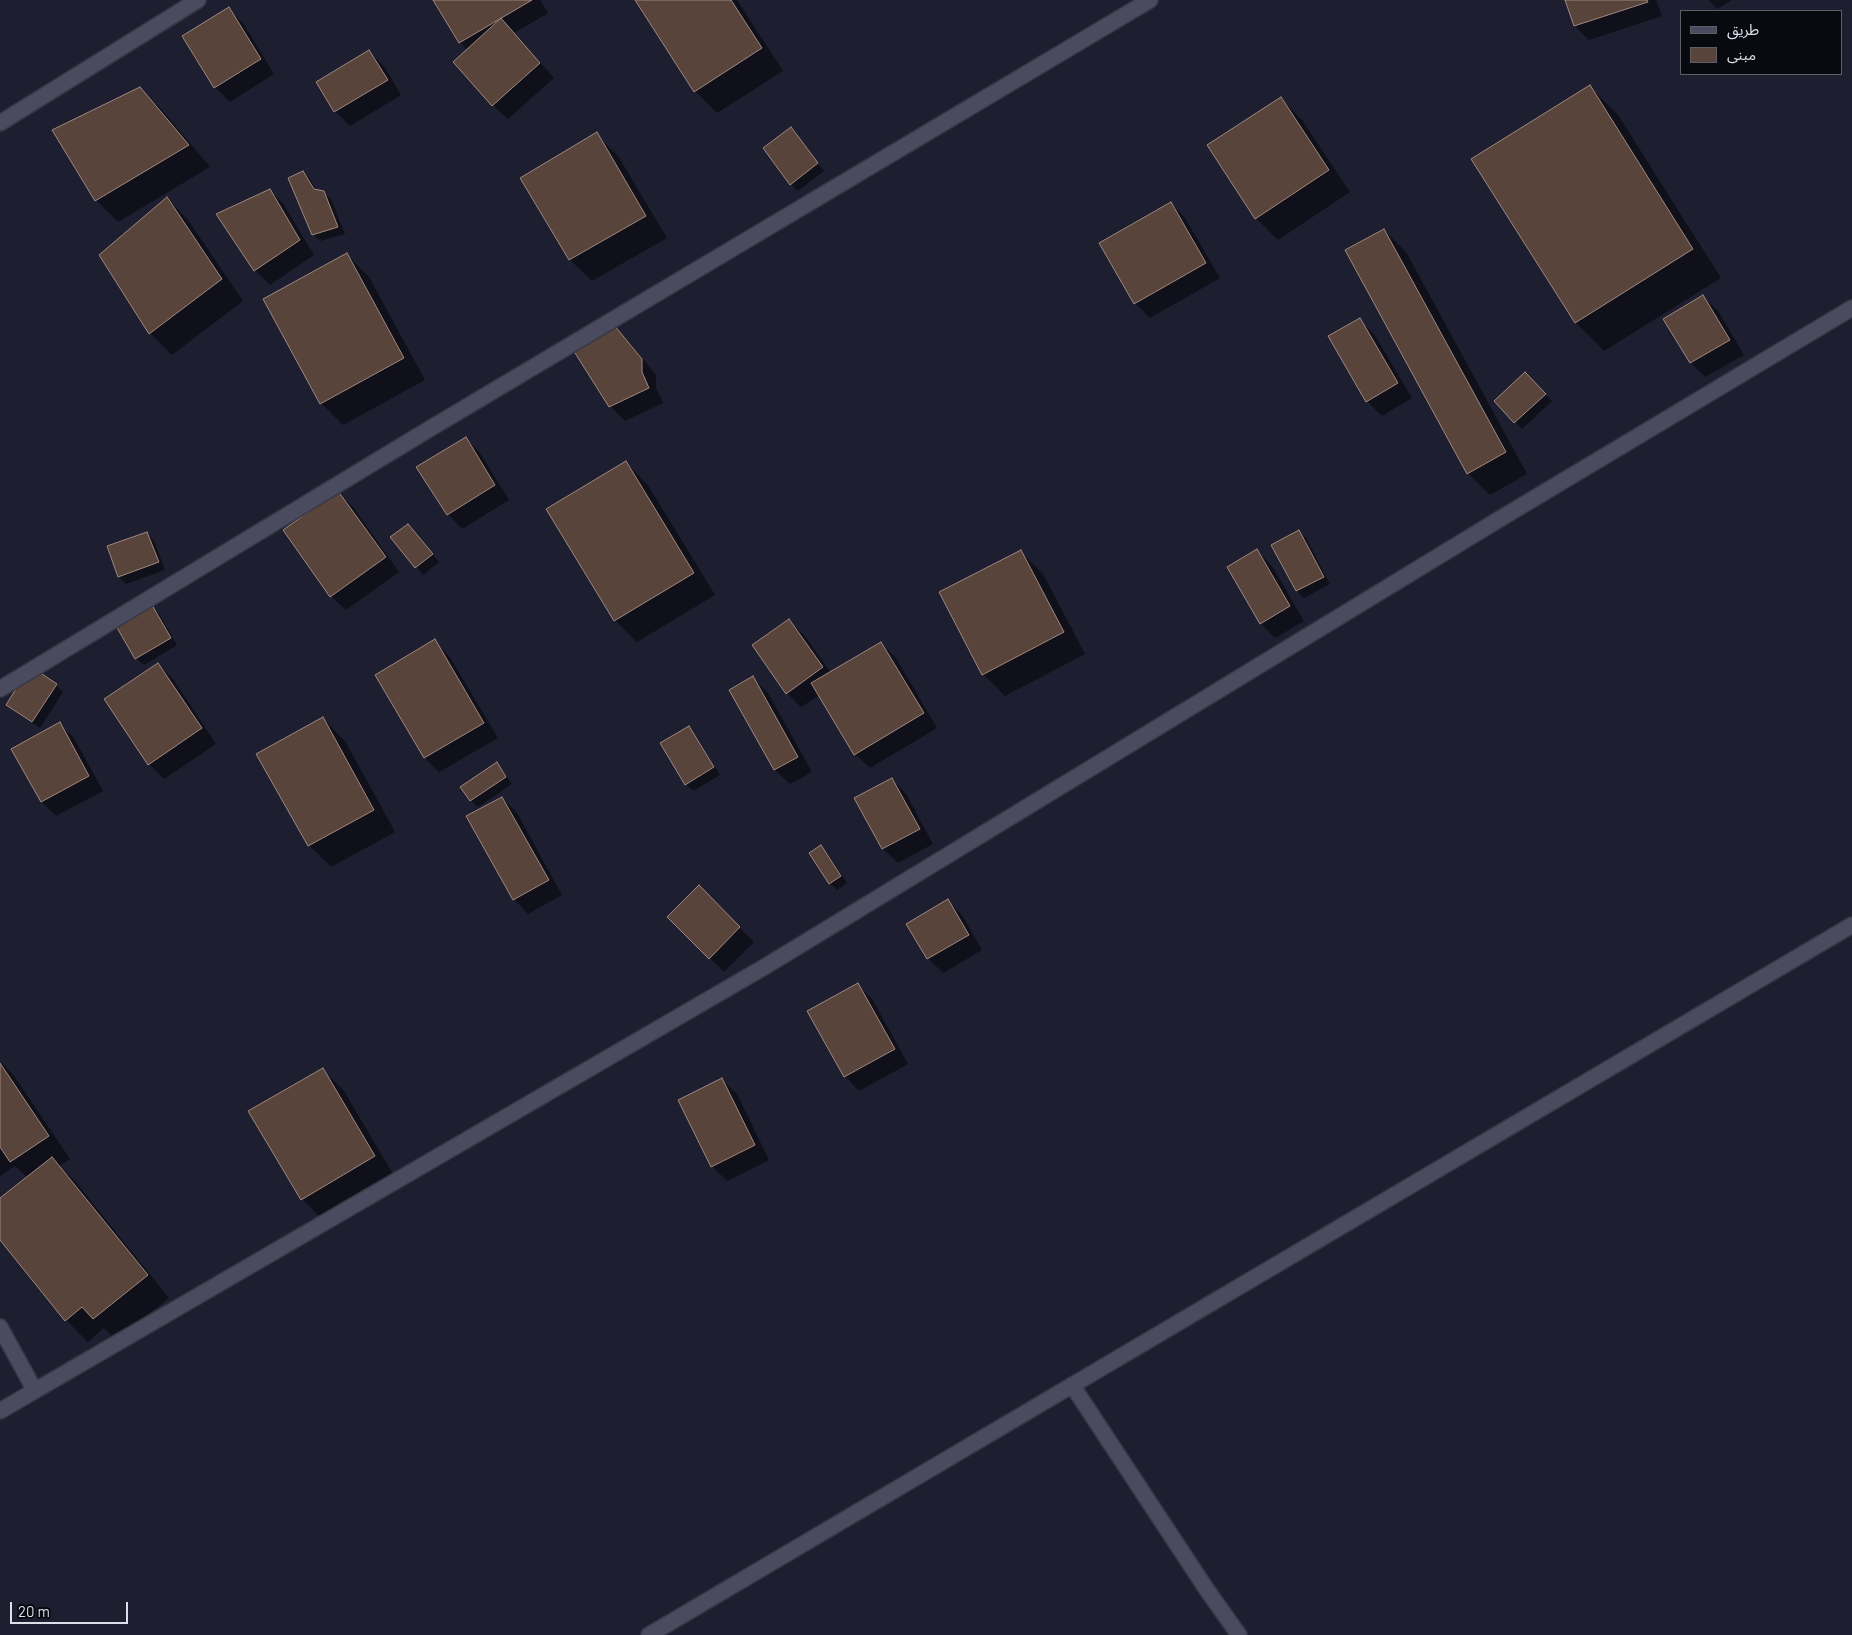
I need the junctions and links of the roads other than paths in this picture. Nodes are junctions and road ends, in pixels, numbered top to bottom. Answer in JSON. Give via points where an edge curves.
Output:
{"nodes":[{"id":1,"x":198,"y":0,"type":"edge"},
{"id":2,"x":1150,"y":0,"type":"edge"},
{"id":3,"x":0,"y":123,"type":"edge"},
{"id":4,"x":1852,"y":308,"type":"edge"},
{"id":5,"x":0,"y":690,"type":"edge"},
{"id":6,"x":1852,"y":925,"type":"edge"},
{"id":7,"x":0,"y":1327,"type":"edge"},
{"id":8,"x":1072,"y":1385,"type":"junction"},
{"id":9,"x":34,"y":1390,"type":"junction"},
{"id":10,"x":0,"y":1411,"type":"edge"},
{"id":11,"x":649,"y":1635,"type":"edge"},
{"id":12,"x":1239,"y":1635,"type":"edge"}],
"edges":[{"from":1,"to":3,"type":"street"},
{"from":2,"to":5,"type":"street","via":[[431,428]]},
{"from":4,"to":9,"type":"street","via":[[766,966]]},
{"from":6,"to":8,"type":"street"},
{"from":7,"to":9,"type":"street"},
{"from":8,"to":11,"type":"street"},
{"from":8,"to":12,"type":"street"},
{"from":9,"to":10,"type":"street"}]}
